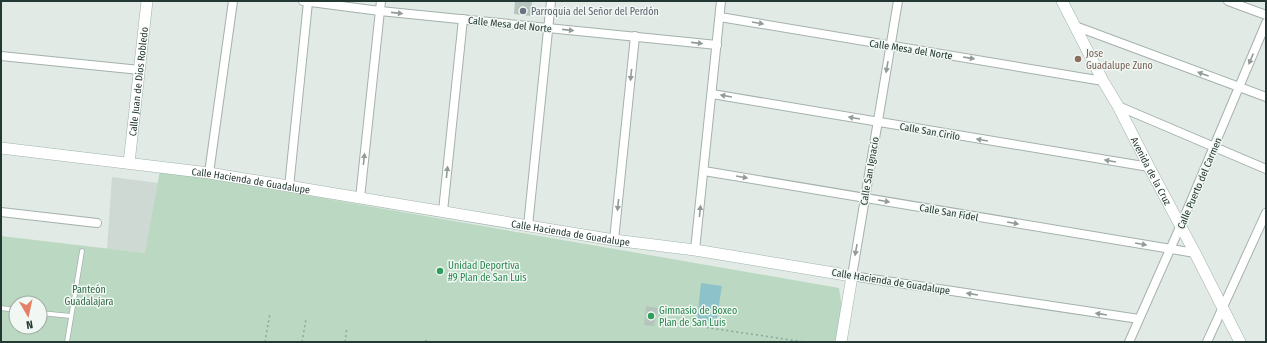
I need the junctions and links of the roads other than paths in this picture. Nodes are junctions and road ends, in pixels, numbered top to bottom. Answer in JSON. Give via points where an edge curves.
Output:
{"nodes":[{"id":1,"x":147,"y":1,"type":"edge"},
{"id":2,"x":233,"y":1,"type":"edge"},
{"id":3,"x":305,"y":1,"type":"edge"},
{"id":4,"x":381,"y":1,"type":"edge"},
{"id":5,"x":551,"y":1,"type":"edge"},
{"id":6,"x":721,"y":1,"type":"edge"},
{"id":7,"x":898,"y":1,"type":"edge"},
{"id":8,"x":1062,"y":1,"type":"edge"},
{"id":9,"x":1228,"y":1,"type":"edge"},
{"id":10,"x":380,"y":11,"type":"junction"},
{"id":11,"x":1266,"y":15,"type":"edge"},
{"id":12,"x":720,"y":17,"type":"junction"},
{"id":13,"x":462,"y":19,"type":"junction"},
{"id":14,"x":1266,"y":23,"type":"edge"},
{"id":15,"x":1075,"y":26,"type":"junction"},
{"id":16,"x":549,"y":28,"type":"junction"},
{"id":17,"x":635,"y":36,"type":"junction"},
{"id":18,"x":717,"y":45,"type":"junction"},
{"id":19,"x":891,"y":45,"type":"junction"},
{"id":20,"x":1,"y":56,"type":"edge"},
{"id":21,"x":140,"y":70,"type":"junction"},
{"id":22,"x":1103,"y":81,"type":"junction"},
{"id":23,"x":1239,"y":87,"type":"junction"},
{"id":24,"x":712,"y":94,"type":"junction"},
{"id":25,"x":1266,"y":97,"type":"edge"},
{"id":26,"x":1118,"y":106,"type":"junction"},
{"id":27,"x":878,"y":122,"type":"junction"},
{"id":28,"x":1214,"y":147,"type":"junction"},
{"id":29,"x":1,"y":148,"type":"edge"},
{"id":30,"x":129,"y":163,"type":"junction"},
{"id":31,"x":1149,"y":168,"type":"junction"},
{"id":32,"x":1266,"y":169,"type":"edge"},
{"id":33,"x":704,"y":171,"type":"junction"},
{"id":34,"x":208,"y":173,"type":"junction"},
{"id":35,"x":289,"y":186,"type":"junction"},
{"id":36,"x":360,"y":198,"type":"junction"},
{"id":37,"x":865,"y":198,"type":"junction"},
{"id":38,"x":443,"y":211,"type":"junction"},
{"id":39,"x":1,"y":212,"type":"edge"},
{"id":40,"x":1266,"y":213,"type":"edge"},
{"id":41,"x":97,"y":223,"type":"dead end"},
{"id":42,"x":528,"y":226,"type":"junction"},
{"id":43,"x":1180,"y":227,"type":"junction"},
{"id":44,"x":614,"y":240,"type":"junction"},
{"id":45,"x":1170,"y":249,"type":"junction"},
{"id":46,"x":695,"y":250,"type":"junction"},
{"id":47,"x":82,"y":251,"type":"dead end"},
{"id":48,"x":1195,"y":253,"type":"junction"},
{"id":49,"x":852,"y":276,"type":"junction"},
{"id":50,"x":1223,"y":308,"type":"junction"},
{"id":51,"x":48,"y":314,"type":"edge"},
{"id":52,"x":71,"y":316,"type":"junction"},
{"id":53,"x":1140,"y":319,"type":"junction"},
{"id":54,"x":67,"y":342,"type":"edge"},
{"id":55,"x":841,"y":342,"type":"edge"},
{"id":56,"x":1129,"y":342,"type":"edge"},
{"id":57,"x":1207,"y":342,"type":"edge"},
{"id":58,"x":1240,"y":342,"type":"edge"}],
"edges":[{"from":1,"to":21,"type":"street","name":"Calle Juan de Dios Robledo"},
{"from":2,"to":34,"type":"street"},
{"from":3,"to":10,"type":"street","name":"Calle Mesa del Norte"},
{"from":3,"to":35,"type":"street"},
{"from":4,"to":10,"type":"street"},
{"from":5,"to":16,"type":"street"},
{"from":6,"to":12,"type":"street"},
{"from":7,"to":19,"type":"street","name":"Calle San Ignacio"},
{"from":8,"to":15,"type":"street","name":"Avenida de la Cruz"},
{"from":9,"to":11,"type":"street"},
{"from":10,"to":13,"type":"street","name":"Calle Mesa del Norte","one_way":true},
{"from":36,"to":10,"type":"street","one_way":true},
{"from":12,"to":18,"type":"street"},
{"from":12,"to":19,"type":"street","name":"Calle Mesa del Norte","one_way":true},
{"from":13,"to":16,"type":"street","name":"Calle Mesa del Norte"},
{"from":38,"to":13,"type":"street","one_way":true},
{"from":14,"to":23,"type":"street","name":"Calle Puerto del Carmen","one_way":true},
{"from":15,"to":22,"type":"street","name":"Avenida de la Cruz"},
{"from":23,"to":15,"type":"street","one_way":true},
{"from":16,"to":17,"type":"street","name":"Calle Mesa del Norte","one_way":true},
{"from":16,"to":42,"type":"street"},
{"from":17,"to":18,"type":"street","name":"Calle Mesa del Norte","one_way":true},
{"from":17,"to":44,"type":"street","one_way":true},
{"from":18,"to":24,"type":"street"},
{"from":19,"to":22,"type":"street","name":"Calle Mesa del Norte","one_way":true},
{"from":19,"to":27,"type":"street","name":"Calle San Ignacio","one_way":true},
{"from":20,"to":21,"type":"street"},
{"from":21,"to":30,"type":"street","name":"Calle Juan de Dios Robledo"},
{"from":22,"to":26,"type":"street","name":"Avenida de la Cruz"},
{"from":23,"to":25,"type":"street"},
{"from":23,"to":28,"type":"street","name":"Calle Puerto del Carmen"},
{"from":27,"to":24,"type":"street","name":"Calle San Cirilo","one_way":true},
{"from":24,"to":33,"type":"street"},
{"from":26,"to":28,"type":"street"},
{"from":26,"to":31,"type":"street","name":"Avenida de la Cruz"},
{"from":31,"to":27,"type":"street","name":"Calle San Cirilo","one_way":true},
{"from":27,"to":37,"type":"street","name":"Calle San Ignacio"},
{"from":28,"to":32,"type":"street"},
{"from":28,"to":43,"type":"street","name":"Calle Puerto del Carmen"},
{"from":29,"to":30,"type":"street","name":"Calle Hacienda de Guadalupe"},
{"from":30,"to":34,"type":"street","name":"Calle Hacienda de Guadalupe"},
{"from":31,"to":43,"type":"street","name":"Avenida de la Cruz"},
{"from":33,"to":37,"type":"street","name":"Calle San Fidel","one_way":true},
{"from":46,"to":33,"type":"street","one_way":true},
{"from":34,"to":35,"type":"street","name":"Calle Hacienda de Guadalupe"},
{"from":35,"to":36,"type":"street","name":"Calle Hacienda de Guadalupe"},
{"from":36,"to":38,"type":"street","name":"Calle Hacienda de Guadalupe"},
{"from":37,"to":45,"type":"street","name":"Calle San Fidel","one_way":true},
{"from":37,"to":49,"type":"street","name":"Calle San Ignacio","one_way":true},
{"from":38,"to":42,"type":"street","name":"Calle Hacienda de Guadalupe"},
{"from":39,"to":41,"type":"street"},
{"from":40,"to":50,"type":"street"},
{"from":42,"to":44,"type":"street","name":"Calle Hacienda de Guadalupe"},
{"from":43,"to":45,"type":"street","name":"Calle Puerto del Carmen"},
{"from":43,"to":48,"type":"street","name":"Avenida de la Cruz"},
{"from":44,"to":46,"type":"street","name":"Calle Hacienda de Guadalupe"},
{"from":45,"to":48,"type":"street","name":"Calle San Fidel"},
{"from":45,"to":53,"type":"street","name":"Calle Puerto del Carmen"},
{"from":46,"to":49,"type":"street","name":"Calle Hacienda de Guadalupe"},
{"from":47,"to":52,"type":"lane"},
{"from":48,"to":50,"type":"street","name":"Avenida de la Cruz"},
{"from":53,"to":49,"type":"street","name":"Calle Hacienda de Guadalupe","one_way":true},
{"from":49,"to":55,"type":"street","name":"Calle San Ignacio"},
{"from":50,"to":57,"type":"street"},
{"from":50,"to":58,"type":"street","name":"Avenida de la Cruz"},
{"from":51,"to":52,"type":"lane"},
{"from":52,"to":54,"type":"lane"},
{"from":53,"to":56,"type":"street","name":"Calle Puerto del Carmen"}]}
